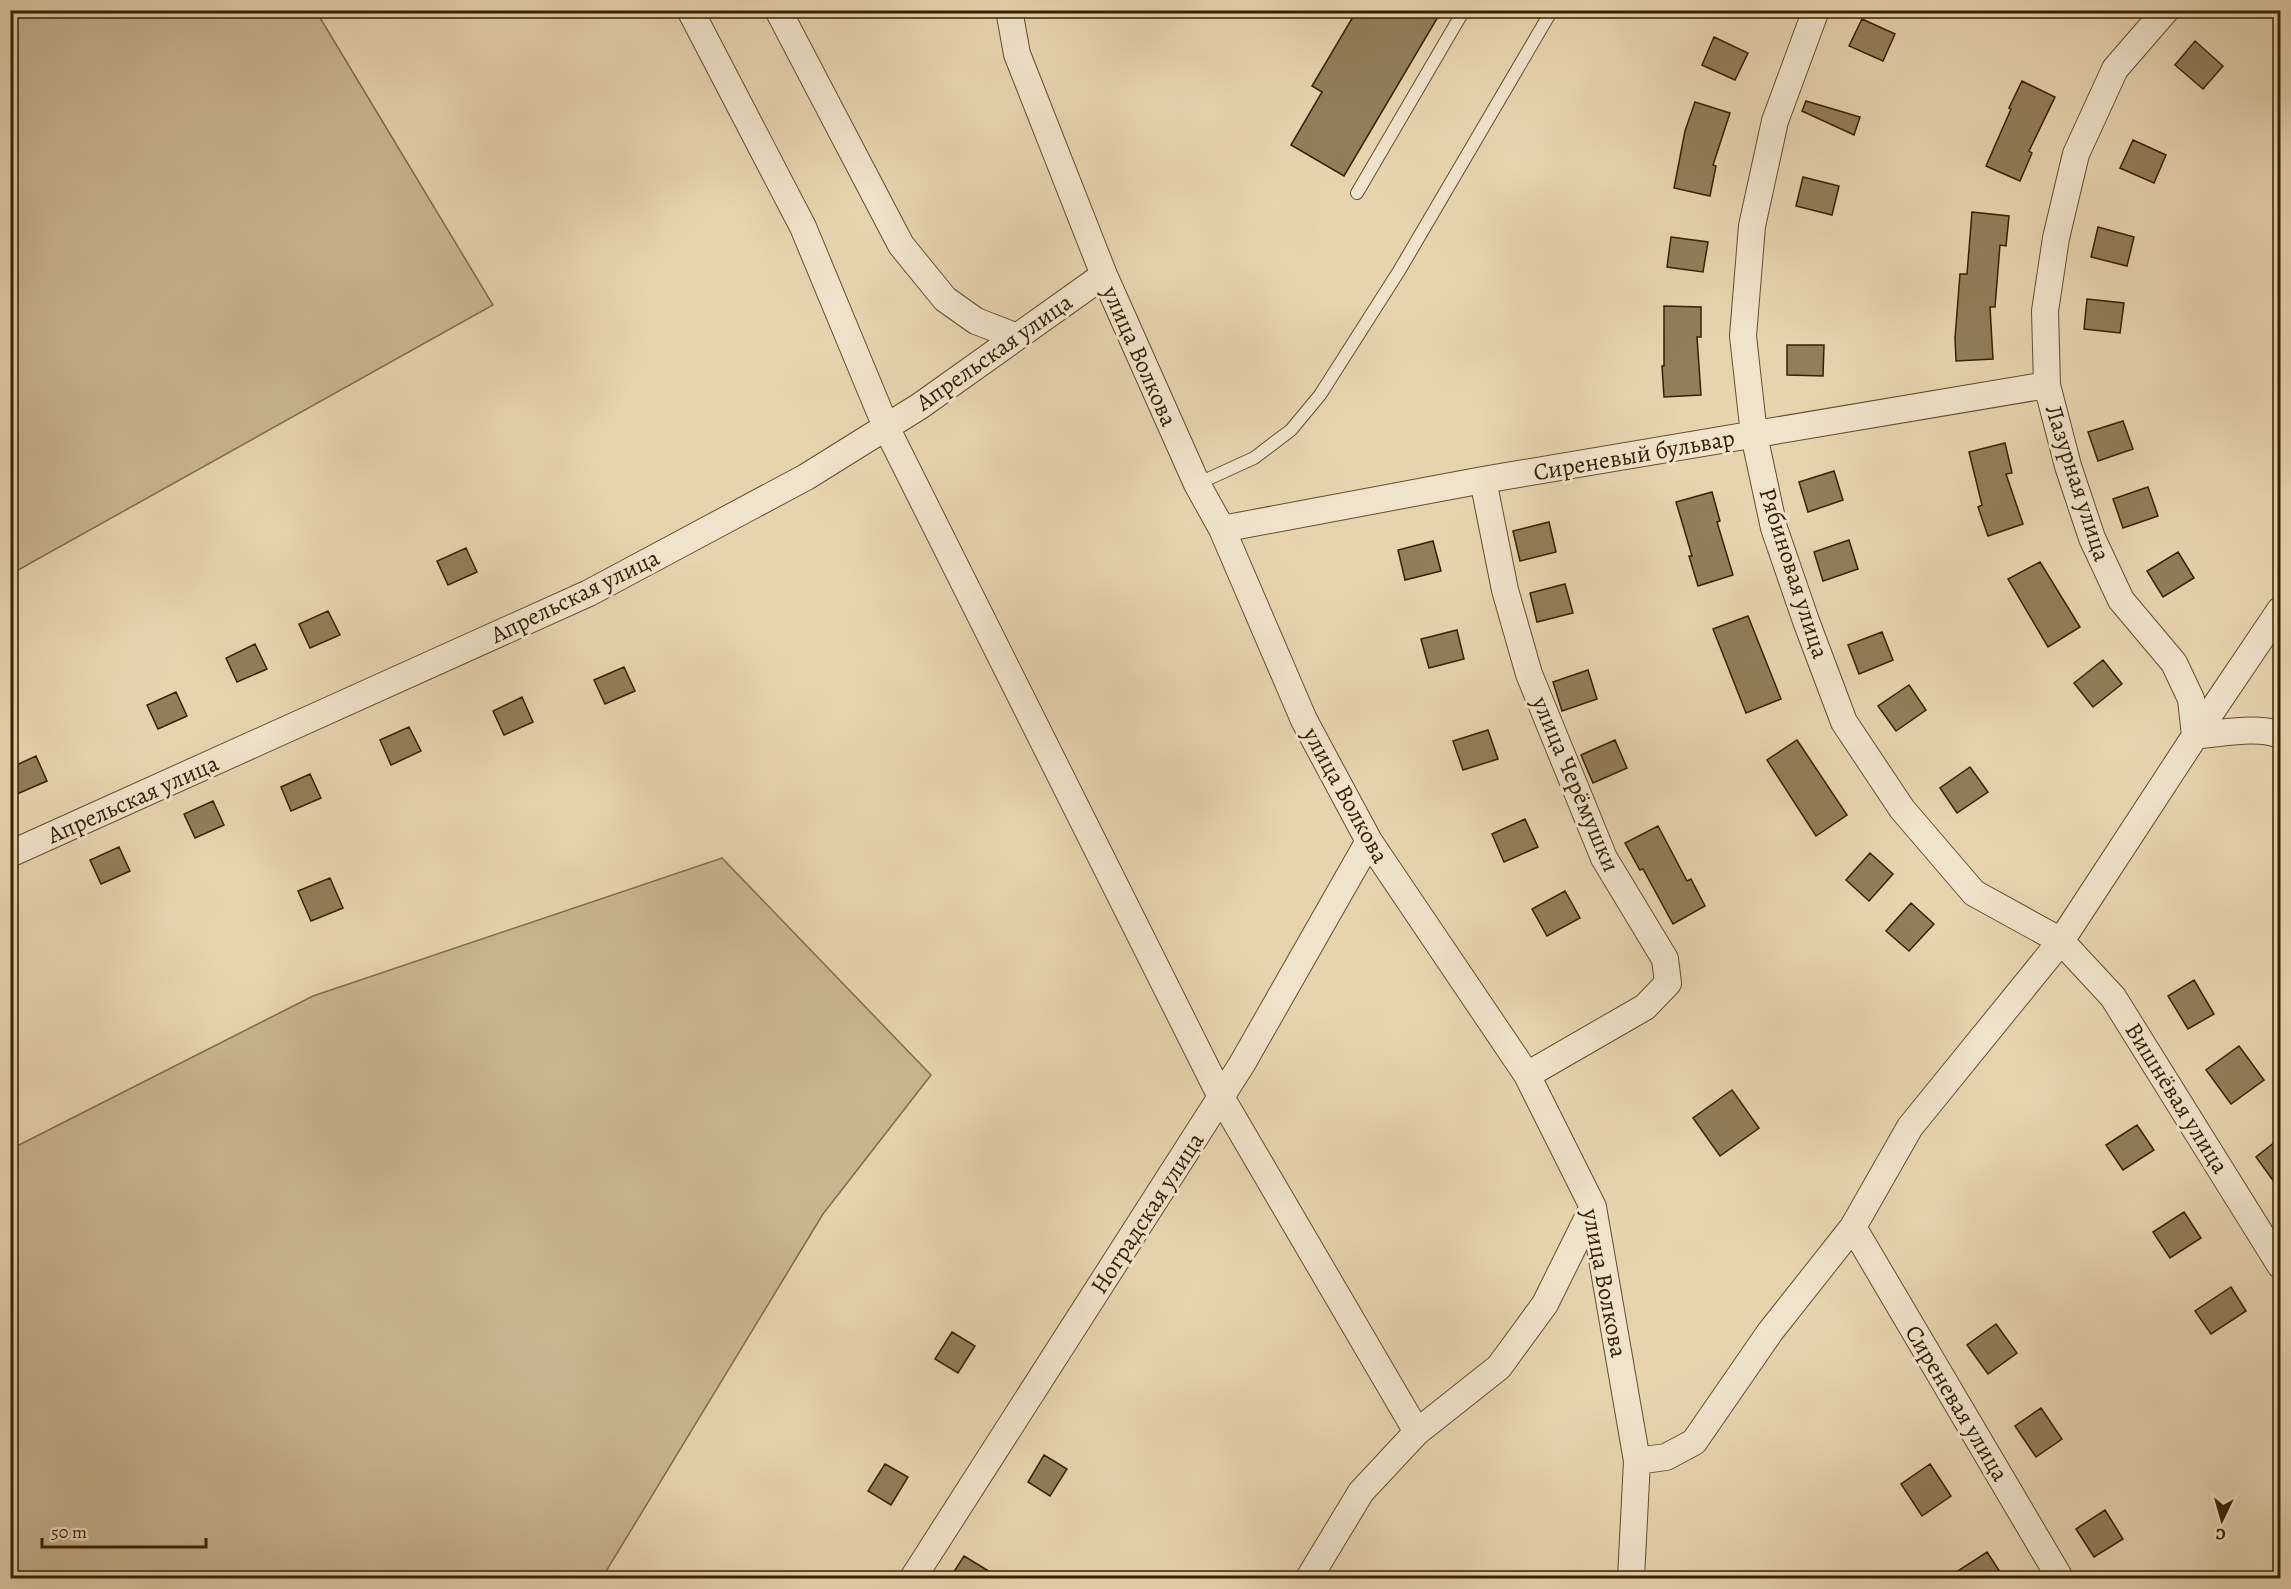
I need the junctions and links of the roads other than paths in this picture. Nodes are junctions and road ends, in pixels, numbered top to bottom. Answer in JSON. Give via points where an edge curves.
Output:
{"nodes":[{"id":1,"x":690,"y":10,"type":"edge"},
{"id":2,"x":778,"y":10,"type":"edge"},
{"id":3,"x":1009,"y":10,"type":"edge"},
{"id":4,"x":1464,"y":10,"type":"edge"},
{"id":5,"x":1552,"y":10,"type":"edge"},
{"id":6,"x":1816,"y":10,"type":"edge"},
{"id":7,"x":2166,"y":10,"type":"edge"},
{"id":8,"x":1358,"y":193,"type":"dead end"},
{"id":9,"x":1104,"y":275,"type":"junction"},
{"id":10,"x":1015,"y":336,"type":"junction"},
{"id":11,"x":2047,"y":385,"type":"junction"},
{"id":12,"x":886,"y":427,"type":"junction"},
{"id":13,"x":1754,"y":435,"type":"junction"},
{"id":14,"x":1483,"y":480,"type":"junction"},
{"id":15,"x":1197,"y":484,"type":"junction"},
{"id":16,"x":1222,"y":529,"type":"junction"},
{"id":17,"x":2280,"y":610,"type":"edge"},
{"id":18,"x":2280,"y":735,"type":"edge"},
{"id":19,"x":2195,"y":736,"type":"junction"},
{"id":20,"x":1369,"y":841,"type":"junction"},
{"id":21,"x":10,"y":854,"type":"edge"},
{"id":22,"x":2061,"y":941,"type":"junction"},
{"id":23,"x":1527,"y":1075,"type":"junction"},
{"id":24,"x":1221,"y":1097,"type":"junction"},
{"id":25,"x":1593,"y":1207,"type":"junction"},
{"id":26,"x":1853,"y":1227,"type":"junction"},
{"id":27,"x":2280,"y":1265,"type":"edge"},
{"id":28,"x":1417,"y":1432,"type":"junction"},
{"id":29,"x":1637,"y":1461,"type":"junction"},
{"id":30,"x":913,"y":1578,"type":"edge"},
{"id":31,"x":1309,"y":1578,"type":"edge"},
{"id":32,"x":1631,"y":1578,"type":"edge"},
{"id":33,"x":2060,"y":1578,"type":"edge"}],
"edges":[{"from":1,"to":12,"type":"street","via":[[803,227]]},
{"from":2,"to":10,"type":"street","via":[[901,245],[945,299],[976,321]]},
{"from":3,"to":9,"type":"street","name":"улица Волкова","via":[[1017,54]]},
{"from":4,"to":8,"type":"lane"},
{"from":5,"to":15,"type":"lane","via":[[1399,271],[1320,395],[1291,430],[1254,458]]},
{"from":6,"to":13,"type":"street","name":"Рябиновая улица","via":[[1775,121],[1752,226],[1743,336]]},
{"from":7,"to":11,"type":"street","name":"Лазурная улица","via":[[2115,69],[2076,154],[2056,238],[2045,311]]},
{"from":9,"to":10,"type":"street","name":"Апрельская улица"},
{"from":9,"to":15,"type":"street","name":"улица Волкова"},
{"from":10,"to":12,"type":"street","name":"Апрельская улица"},
{"from":11,"to":13,"type":"street","name":"Сиреневый бульвар"},
{"from":11,"to":19,"type":"street","name":"Лазурная улица","via":[[2092,538],[2121,600],[2174,663],[2191,699]]},
{"from":12,"to":21,"type":"street","name":"Апрельская улица","via":[[806,477],[589,593]]},
{"from":12,"to":24,"type":"street"},
{"from":13,"to":14,"type":"street","name":"Сиреневый бульвар"},
{"from":13,"to":22,"type":"street","name":"Рябиновая улица","via":[[1774,528],[1845,722],[1902,809],[1974,893]]},
{"from":14,"to":16,"type":"street","name":"Сиреневый бульвар"},
{"from":14,"to":23,"type":"street","name":"улица Черёмушки","via":[[1529,674],[1604,858],[1665,959],[1668,983],[1644,1006]]},
{"from":15,"to":16,"type":"street","name":"улица Волкова"},
{"from":16,"to":20,"type":"street","name":"улица Волкова","via":[[1304,720]]},
{"from":17,"to":19,"type":"street"},
{"from":18,"to":19,"type":"street","via":[[2231,732]]},
{"from":19,"to":22,"type":"street"},
{"from":20,"to":23,"type":"street","name":"улица Волкова"},
{"from":20,"to":24,"type":"street","name":"Ноградская улица"},
{"from":22,"to":26,"type":"street","via":[[1910,1127]]},
{"from":22,"to":27,"type":"street","name":"Вишнёвая улица","via":[[2113,997]]},
{"from":23,"to":25,"type":"street","name":"улица Волкова"},
{"from":24,"to":28,"type":"street"},
{"from":24,"to":30,"type":"street","name":"Ноградская улица"},
{"from":25,"to":28,"type":"street","via":[[1545,1304],[1499,1367]]},
{"from":25,"to":29,"type":"street","name":"улица Волкова"},
{"from":26,"to":29,"type":"street","via":[[1770,1332],[1694,1442],[1666,1456]]},
{"from":26,"to":33,"type":"street","name":"Сиреневая улица"},
{"from":28,"to":31,"type":"street","via":[[1361,1492]]},
{"from":29,"to":32,"type":"street","name":"улица Волкова"}]}
